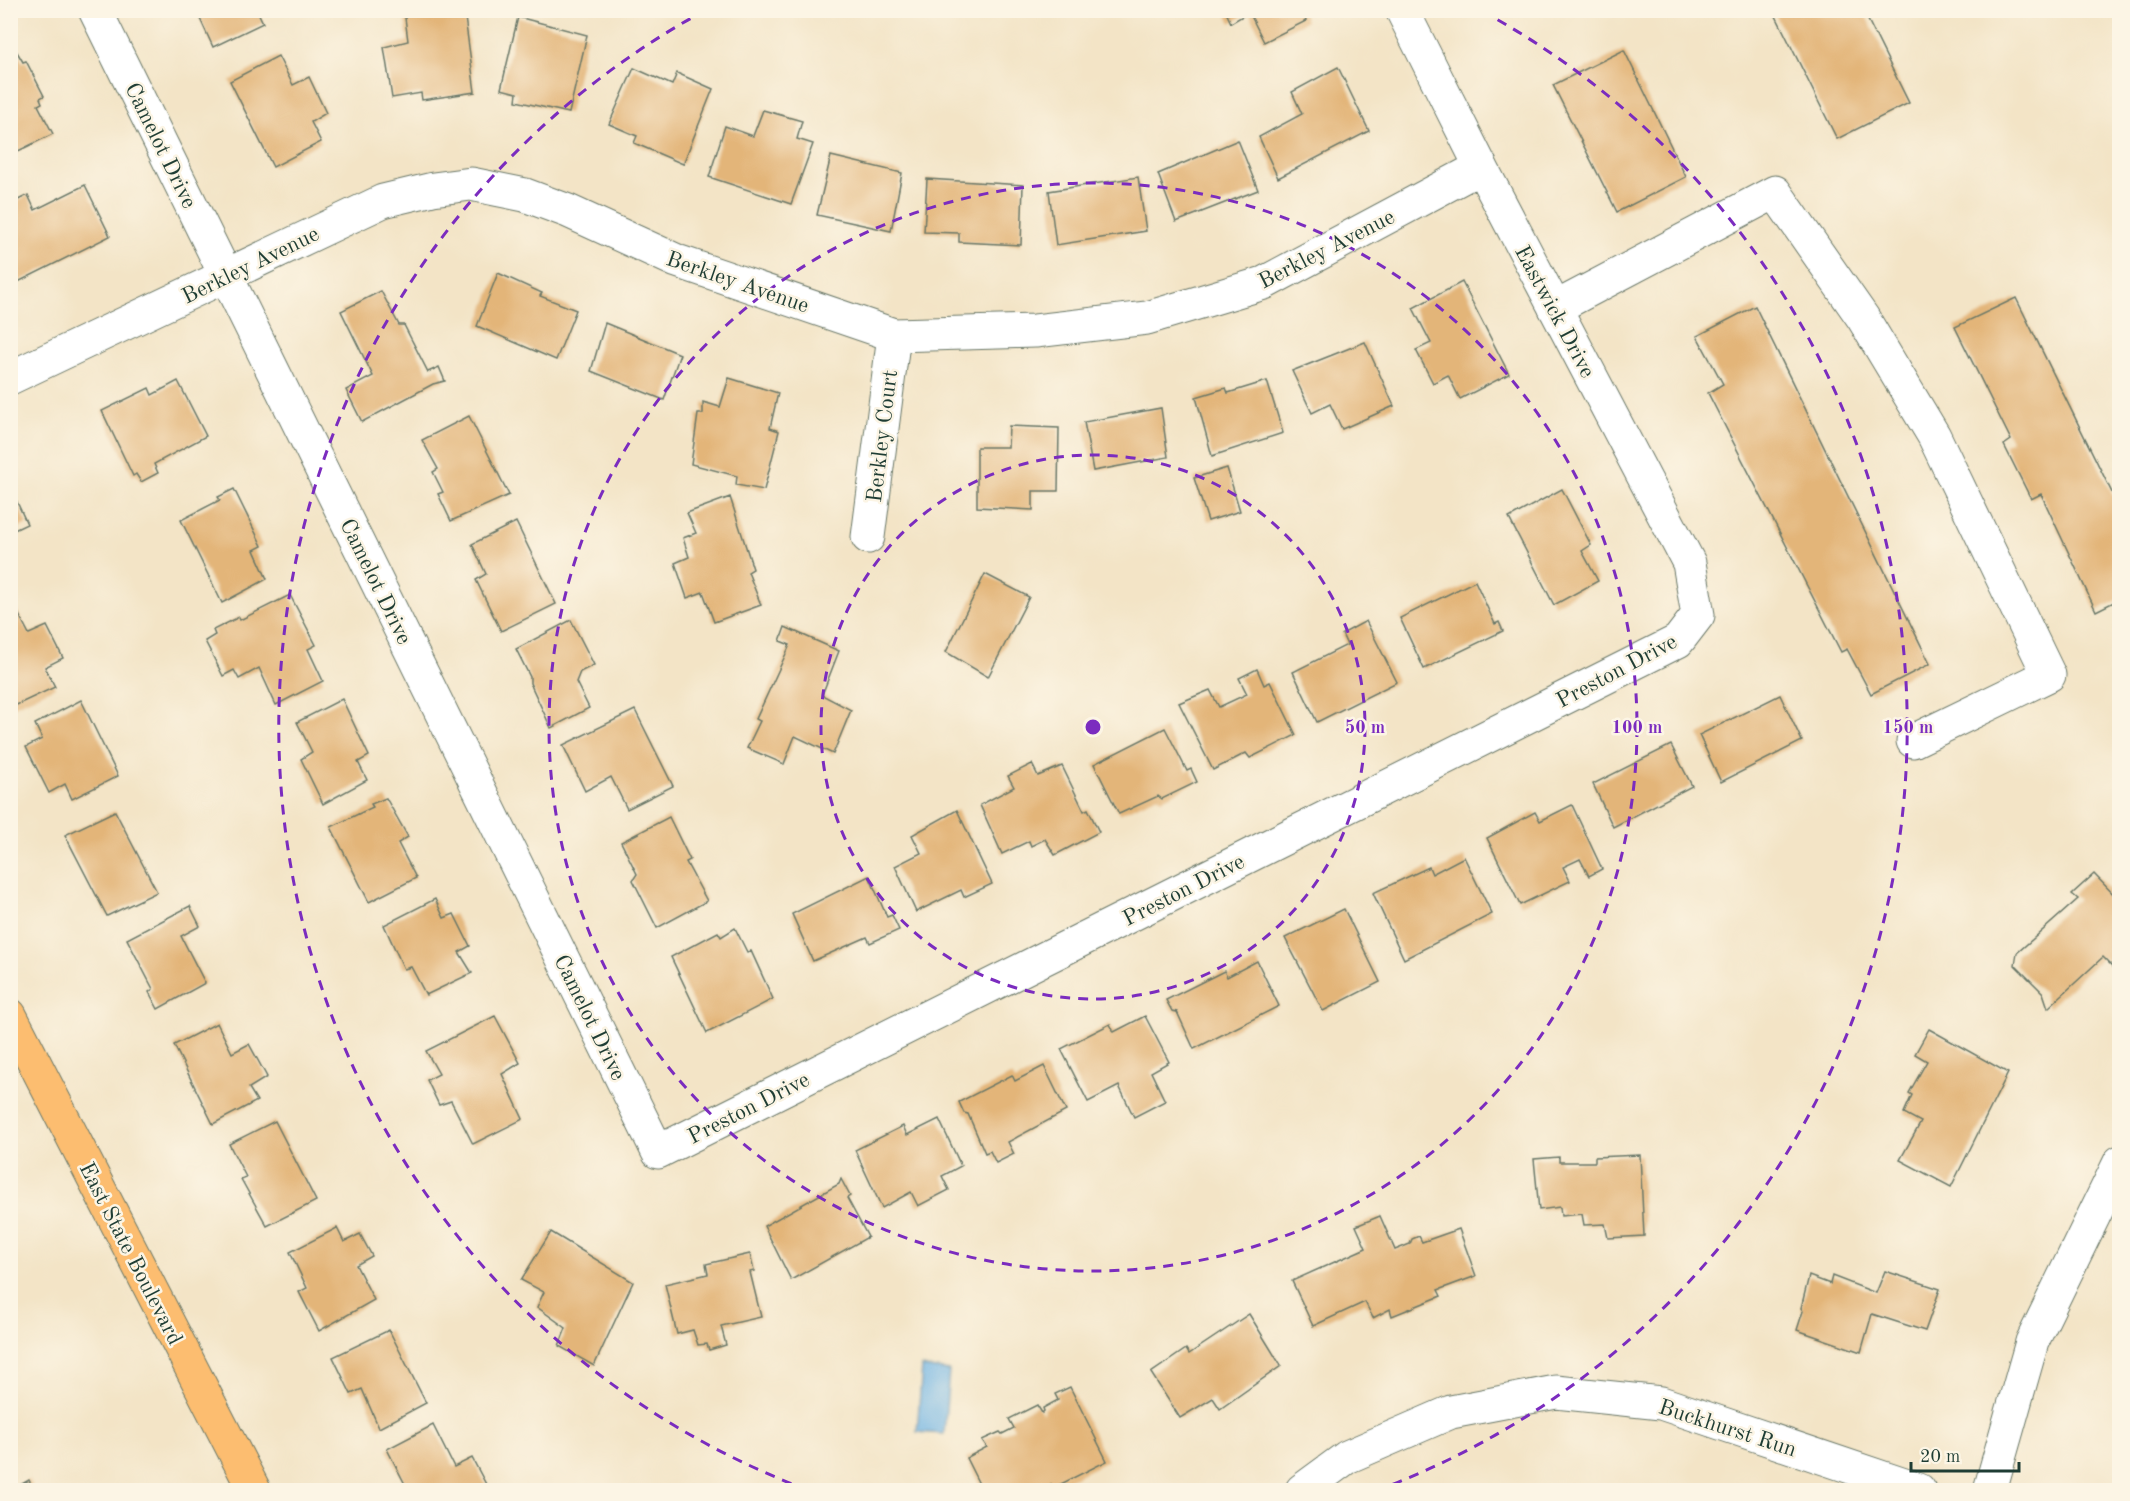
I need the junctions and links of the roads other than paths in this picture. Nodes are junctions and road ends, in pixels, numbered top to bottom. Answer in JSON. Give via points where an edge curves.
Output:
{"nodes":[{"id":1,"x":95,"y":10,"type":"edge"},
{"id":2,"x":1402,"y":10,"type":"edge"},
{"id":3,"x":1481,"y":167,"type":"junction"},
{"id":4,"x":226,"y":275,"type":"junction"},
{"id":5,"x":1555,"y":308,"type":"junction"},
{"id":6,"x":894,"y":335,"type":"junction"},
{"id":7,"x":10,"y":378,"type":"edge"},
{"id":8,"x":868,"y":537,"type":"dead end"},
{"id":9,"x":1698,"y":615,"type":"joint"},
{"id":10,"x":1913,"y":741,"type":"dead end"},
{"id":11,"x":10,"y":1016,"type":"edge"},
{"id":12,"x":658,"y":1152,"type":"joint"},
{"id":13,"x":2120,"y":1162,"type":"edge"},
{"id":14,"x":254,"y":1491,"type":"edge"},
{"id":15,"x":1302,"y":1491,"type":"edge"},
{"id":16,"x":1919,"y":1491,"type":"edge"},
{"id":17,"x":1990,"y":1491,"type":"edge"}],
"edges":[{"from":1,"to":4,"type":"street","name":"Camelot Drive"},
{"from":2,"to":3,"type":"street","name":"Eastwick Drive"},
{"from":3,"to":5,"type":"street","name":"Eastwick Drive"},
{"from":3,"to":6,"type":"street","name":"Berkley Avenue","via":[[1264,282],[1147,318],[1035,331]]},
{"from":4,"to":6,"type":"street","name":"Berkley Avenue","via":[[383,201],[471,184],[525,195],[677,261]]},
{"from":4,"to":7,"type":"street","name":"Berkley Avenue"},
{"from":4,"to":12,"type":"street","name":"Camelot Drive"},
{"from":5,"to":9,"type":"street","name":"Eastwick Drive","via":[[1689,563]]},
{"from":5,"to":10,"type":"street","via":[[1775,192],[1863,318],[1934,435],[2049,675]]},
{"from":6,"to":8,"type":"street","name":"Berkley Court"},
{"from":9,"to":12,"type":"street","name":"Preston Drive","via":[[1678,641]]},
{"from":11,"to":14,"type":"main road","name":"East State Boulevard"},
{"from":13,"to":17,"type":"street","via":[[2031,1342]]},
{"from":15,"to":16,"type":"street","name":"Buckhurst Run","via":[[1347,1457],[1451,1412],[1556,1392],[1661,1403]]}]}
